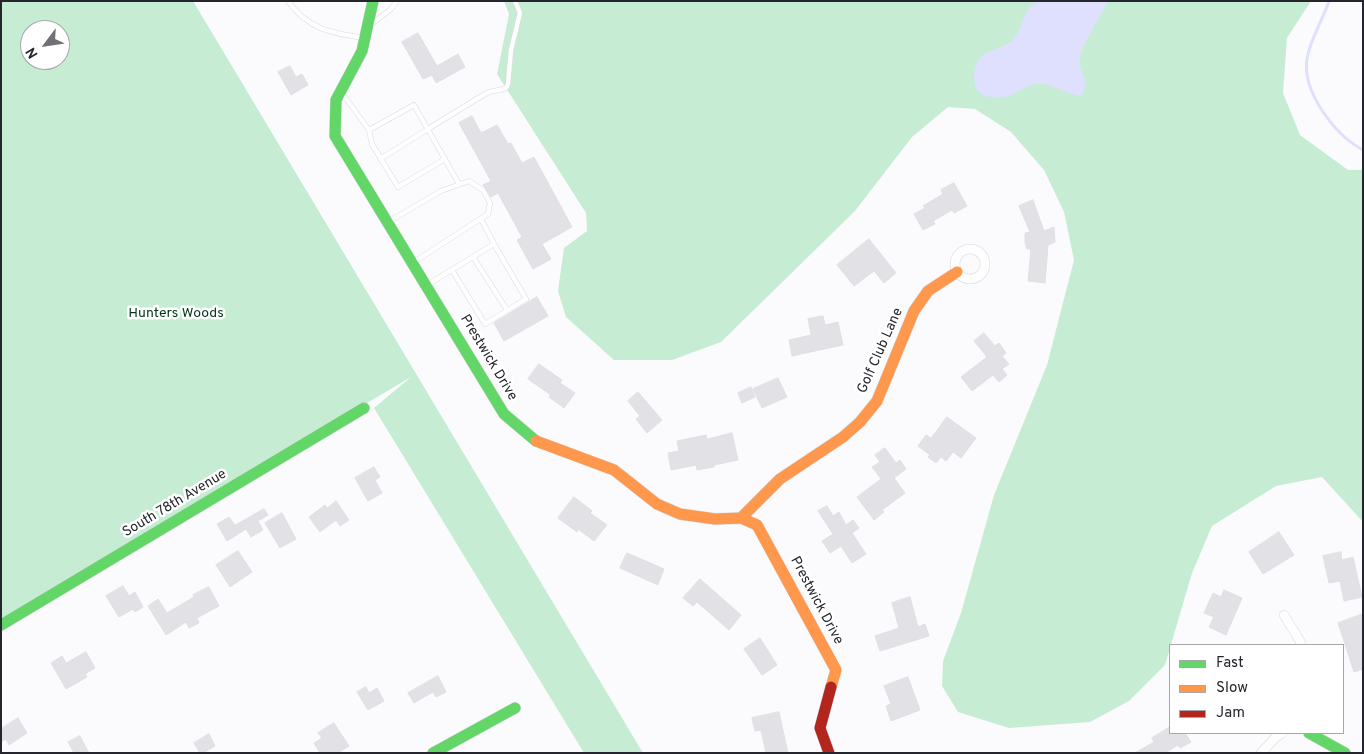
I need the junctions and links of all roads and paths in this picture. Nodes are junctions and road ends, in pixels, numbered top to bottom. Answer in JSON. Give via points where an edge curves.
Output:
{"nodes":[{"id":1,"x":288,"y":1,"type":"edge"},
{"id":2,"x":373,"y":1,"type":"edge"},
{"id":3,"x":397,"y":1,"type":"edge"},
{"id":4,"x":515,"y":1,"type":"edge"},
{"id":5,"x":367,"y":26,"type":"junction"},
{"id":6,"x":364,"y":38,"type":"junction"},
{"id":7,"x":341,"y":91,"type":"junction"},
{"id":8,"x":369,"y":130,"type":"junction"},
{"id":9,"x":428,"y":130,"type":"junction"},
{"id":10,"x":380,"y":159,"type":"junction"},
{"id":11,"x":445,"y":159,"type":"junction"},
{"id":12,"x":459,"y":184,"type":"junction"},
{"id":13,"x":480,"y":219,"type":"junction"},
{"id":14,"x":388,"y":222,"type":"junction"},
{"id":15,"x":494,"y":244,"type":"junction"},
{"id":16,"x":473,"y":257,"type":"junction"},
{"id":17,"x":412,"y":263,"type":"junction"},
{"id":18,"x":452,"y":270,"type":"junction"},
{"id":19,"x":957,"y":272,"type":"dead end"},
{"id":20,"x":426,"y":285,"type":"junction"},
{"id":21,"x":508,"y":310,"type":"junction"},
{"id":22,"x":364,"y":408,"type":"dead end"},
{"id":23,"x":741,"y":518,"type":"junction"},
{"id":24,"x":1284,"y":614,"type":"dead end"},
{"id":25,"x":1,"y":625,"type":"edge"},
{"id":26,"x":1301,"y":644,"type":"edge"},
{"id":27,"x":515,"y":708,"type":"dead end"},
{"id":28,"x":1280,"y":734,"type":"edge"},
{"id":29,"x":1311,"y":734,"type":"edge"},
{"id":30,"x":433,"y":753,"type":"edge"},
{"id":31,"x":829,"y":753,"type":"edge"},
{"id":32,"x":1260,"y":753,"type":"edge"},
{"id":33,"x":1345,"y":753,"type":"edge"}],
"edges":[{"from":1,"to":6,"type":"lane","via":[[309,23],[329,32]]},
{"from":2,"to":5,"type":"street","name":"Prestwick Drive"},
{"from":3,"to":5,"type":"lane"},
{"from":4,"to":9,"type":"lane","via":[[520,13],[506,88],[486,94]]},
{"from":5,"to":6,"type":"street","name":"Prestwick Drive"},
{"from":6,"to":7,"type":"street","name":"Prestwick Drive","via":[[362,51]]},
{"from":7,"to":8,"type":"lane"},
{"from":7,"to":14,"type":"street","name":"Prestwick Drive","via":[[336,100],[335,136]]},
{"from":8,"to":9,"type":"lane","via":[[414,105]]},
{"from":8,"to":10,"type":"lane"},
{"from":9,"to":10,"type":"lane"},
{"from":9,"to":11,"type":"lane"},
{"from":10,"to":11,"type":"lane","via":[[398,187]]},
{"from":11,"to":12,"type":"lane"},
{"from":12,"to":13,"type":"lane","via":[[469,181],[483,190],[490,203],[488,214]]},
{"from":12,"to":14,"type":"lane"},
{"from":13,"to":15,"type":"lane"},
{"from":13,"to":17,"type":"lane"},
{"from":14,"to":17,"type":"street","name":"Prestwick Drive"},
{"from":15,"to":16,"type":"lane"},
{"from":15,"to":21,"type":"lane","via":[[526,299]]},
{"from":16,"to":18,"type":"lane"},
{"from":16,"to":21,"type":"lane"},
{"from":17,"to":20,"type":"street","name":"Prestwick Drive"},
{"from":18,"to":20,"type":"lane"},
{"from":18,"to":21,"type":"lane","via":[[485,324]]},
{"from":19,"to":23,"type":"street","name":"Golf Club Lane","via":[[928,291],[914,311],[877,401],[860,422],[780,479]]},
{"from":20,"to":23,"type":"street","name":"Prestwick Drive","via":[[504,414],[537,442],[614,470],[657,504],[680,514],[714,519]]},
{"from":22,"to":25,"type":"street","name":"South 78th Avenue"},
{"from":23,"to":31,"type":"street","name":"Prestwick Drive","via":[[757,525],[836,670],[820,728]]},
{"from":24,"to":26,"type":"street"},
{"from":27,"to":30,"type":"street"},
{"from":28,"to":32,"type":"street"},
{"from":29,"to":33,"type":"street"}]}
